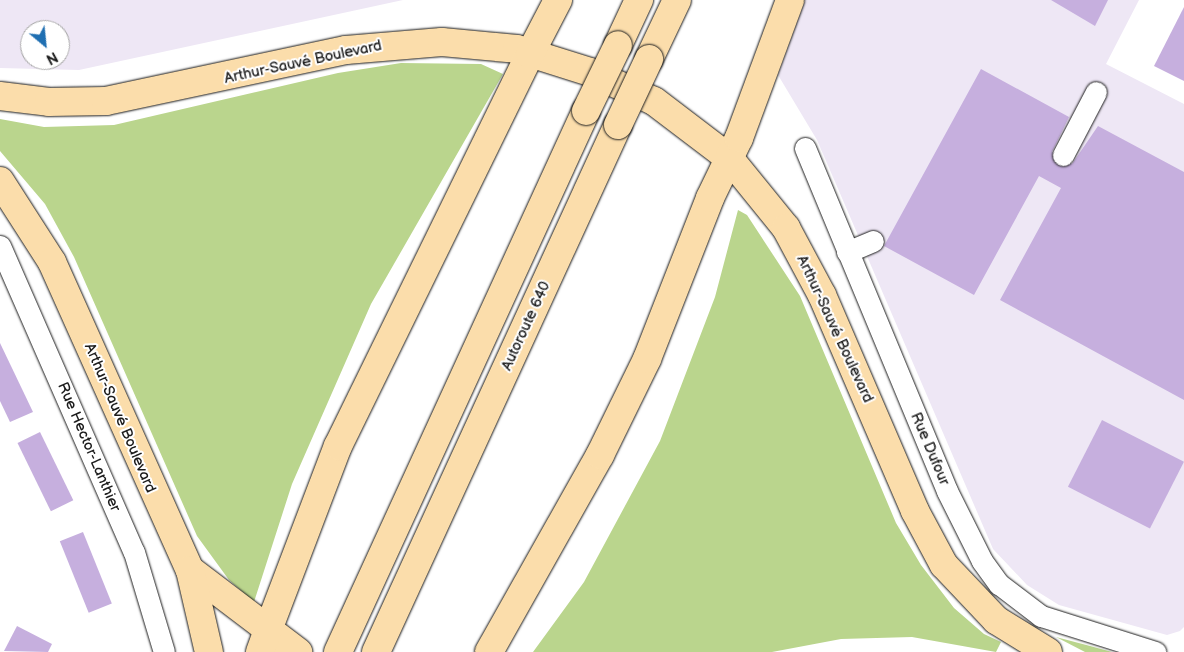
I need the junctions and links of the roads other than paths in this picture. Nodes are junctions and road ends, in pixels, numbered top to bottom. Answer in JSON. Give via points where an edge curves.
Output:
{"nodes":[{"id":1,"x":558,"y":0,"type":"edge"},
{"id":2,"x":639,"y":0,"type":"edge"},
{"id":3,"x":677,"y":0,"type":"edge"},
{"id":4,"x":790,"y":0,"type":"edge"},
{"id":5,"x":530,"y":54,"type":"junction"},
{"id":6,"x":1096,"y":92,"type":"dead end"},
{"id":7,"x":0,"y":96,"type":"edge"},
{"id":8,"x":805,"y":148,"type":"dead end"},
{"id":9,"x":1064,"y":155,"type":"dead end"},
{"id":10,"x":730,"y":159,"type":"junction"},
{"id":11,"x":0,"y":181,"type":"edge"},
{"id":12,"x":872,"y":241,"type":"dead end"},
{"id":13,"x":0,"y":246,"type":"edge"},
{"id":14,"x":847,"y":252,"type":"junction"},
{"id":15,"x":190,"y":570,"type":"junction"},
{"id":16,"x":264,"y":641,"type":"edge"},
{"id":17,"x":341,"y":645,"type":"edge"},
{"id":18,"x":376,"y":651,"type":"edge"},
{"id":19,"x":164,"y":652,"type":"edge"},
{"id":20,"x":209,"y":652,"type":"edge"},
{"id":21,"x":298,"y":652,"type":"edge"},
{"id":22,"x":489,"y":652,"type":"edge"},
{"id":23,"x":1048,"y":652,"type":"edge"},
{"id":24,"x":1155,"y":652,"type":"edge"}],
"edges":[{"from":1,"to":5,"type":"main road"},
{"from":2,"to":17,"type":"main road","bridge":true},
{"from":3,"to":18,"type":"main road","name":"Autoroute 640","bridge":true},
{"from":4,"to":10,"type":"main road"},
{"from":5,"to":7,"type":"main road","name":"Arthur-Sauvé Boulevard","via":[[495,45],[407,43],[346,50],[106,101],[49,102]]},
{"from":5,"to":10,"type":"main road","name":"Arthur-Sauvé Boulevard","via":[[590,72],[654,101]]},
{"from":5,"to":16,"type":"main road","via":[[338,446]]},
{"from":6,"to":9,"type":"street"},
{"from":8,"to":14,"type":"street","name":"Rue Dufour"},
{"from":10,"to":22,"type":"main road","via":[[621,414]]},
{"from":10,"to":23,"type":"main road","name":"Arthur-Sauvé Boulevard","via":[[761,193],[805,260],[937,554],[985,611]]},
{"from":11,"to":15,"type":"main road","name":"Arthur-Sauvé Boulevard","via":[[52,262]]},
{"from":12,"to":14,"type":"street"},
{"from":13,"to":19,"type":"street","name":"Rue Hector-Lanthier","via":[[134,552]]},
{"from":14,"to":24,"type":"street","name":"Rue Dufour","via":[[947,491],[991,573],[1025,606],[1054,623]]},
{"from":15,"to":16,"type":"main road","name":"Arthur-Sauvé Boulevard"},
{"from":15,"to":20,"type":"main road"},
{"from":16,"to":21,"type":"main road","name":"Arthur-Sauvé Boulevard"}]}
